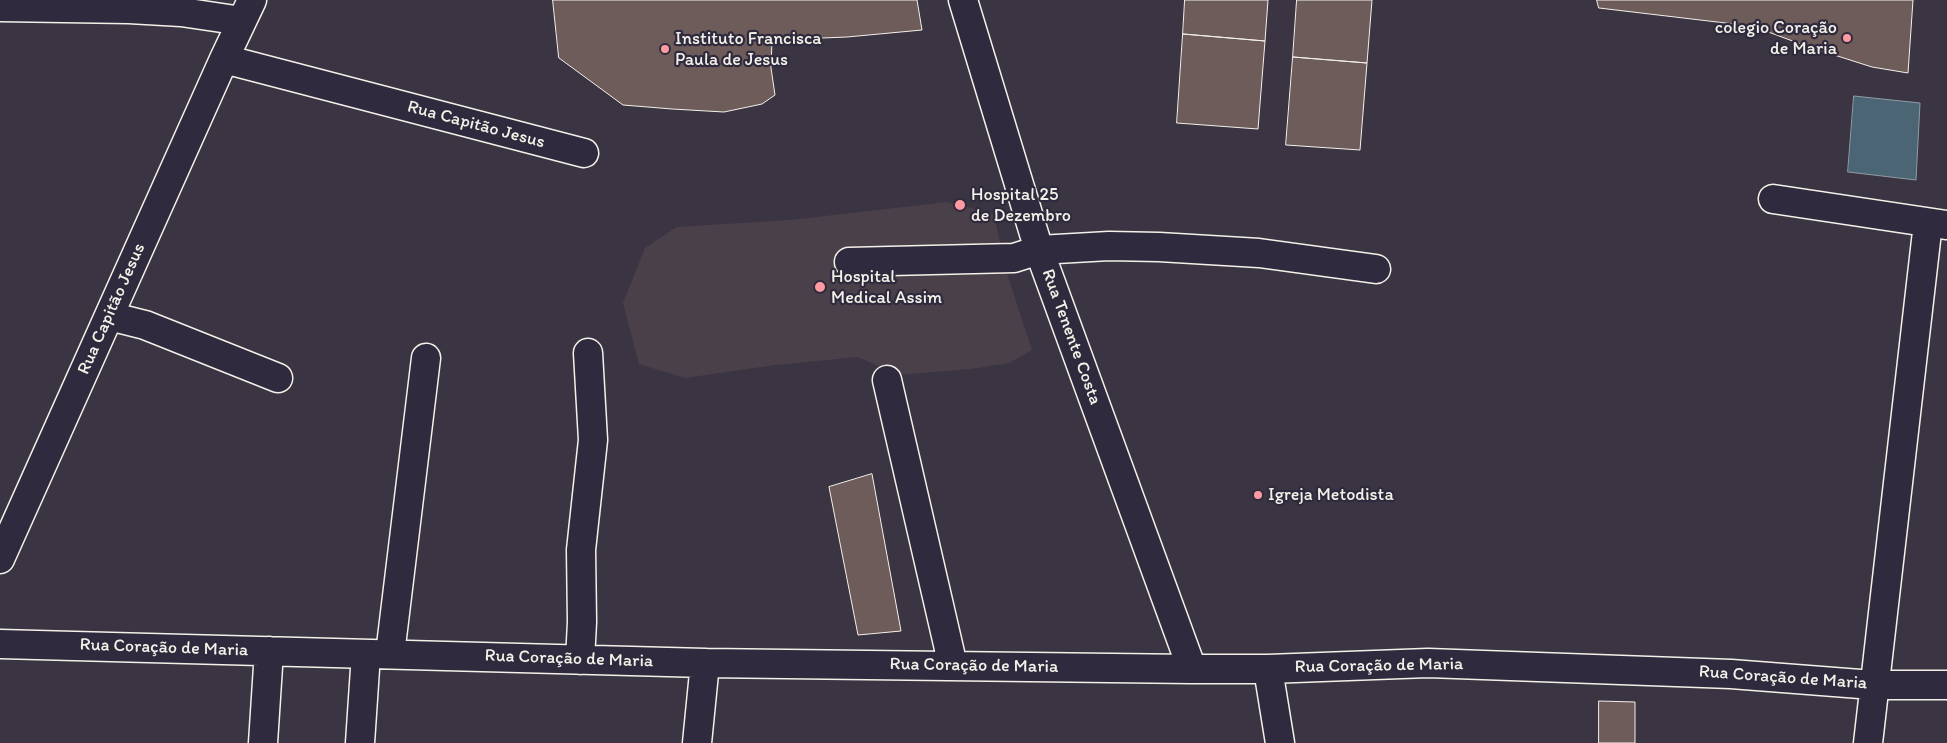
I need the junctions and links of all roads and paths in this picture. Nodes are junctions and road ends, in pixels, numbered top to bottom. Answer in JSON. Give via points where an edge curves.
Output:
{"nodes":[{"id":1,"x":963,"y":0,"type":"edge"},
{"id":2,"x":0,"y":7,"type":"edge"},
{"id":3,"x":247,"y":10,"type":"edge"},
{"id":4,"x":224,"y":59,"type":"junction"},
{"id":5,"x":584,"y":154,"type":"dead end"},
{"id":6,"x":1773,"y":199,"type":"dead end"},
{"id":7,"x":1938,"y":224,"type":"edge"},
{"id":8,"x":1039,"y":250,"type":"junction"},
{"id":9,"x":848,"y":262,"type":"dead end"},
{"id":10,"x":1376,"y":269,"type":"dead end"},
{"id":11,"x":108,"y":316,"type":"junction"},
{"id":12,"x":588,"y":353,"type":"dead end"},
{"id":13,"x":426,"y":358,"type":"dead end"},
{"id":14,"x":278,"y":378,"type":"dead end"},
{"id":15,"x":887,"y":380,"type":"dead end"},
{"id":16,"x":0,"y":559,"type":"edge"},
{"id":17,"x":0,"y":644,"type":"edge"},
{"id":18,"x":268,"y":651,"type":"junction"},
{"id":19,"x":378,"y":654,"type":"junction"},
{"id":20,"x":580,"y":660,"type":"junction"},
{"id":21,"x":705,"y":663,"type":"junction"},
{"id":22,"x":953,"y":666,"type":"junction"},
{"id":23,"x":1192,"y":669,"type":"junction"},
{"id":24,"x":1268,"y":669,"type":"junction"},
{"id":25,"x":1873,"y":685,"type":"junction"},
{"id":26,"x":1947,"y":685,"type":"edge"},
{"id":27,"x":263,"y":743,"type":"edge"},
{"id":28,"x":360,"y":743,"type":"edge"},
{"id":29,"x":698,"y":743,"type":"edge"},
{"id":30,"x":1280,"y":743,"type":"edge"},
{"id":31,"x":1868,"y":743,"type":"edge"}],
"edges":[{"from":1,"to":8,"type":"street","name":"Rua Tenente Costa"},
{"from":2,"to":3,"type":"street","via":[[180,12]]},
{"from":3,"to":4,"type":"street","name":"Rua Capitão Jesus"},
{"from":4,"to":5,"type":"street","name":"Rua Capitão Jesus"},
{"from":4,"to":11,"type":"street","name":"Rua Capitão Jesus"},
{"from":6,"to":7,"type":"street"},
{"from":7,"to":25,"type":"street"},
{"from":8,"to":9,"type":"street","via":[[1014,258]]},
{"from":8,"to":10,"type":"street","via":[[1159,246],[1259,253]]},
{"from":8,"to":23,"type":"street","name":"Rua Tenente Costa"},
{"from":11,"to":14,"type":"street","via":[[145,325]]},
{"from":11,"to":16,"type":"street","name":"Rua Capitão Jesus"},
{"from":12,"to":20,"type":"street","via":[[593,440],[581,550]]},
{"from":13,"to":19,"type":"street"},
{"from":15,"to":22,"type":"street"},
{"from":17,"to":18,"type":"street","name":"Rua Coração de Maria"},
{"from":18,"to":19,"type":"street","name":"Rua Coração de Maria"},
{"from":18,"to":27,"type":"street"},
{"from":19,"to":20,"type":"street","name":"Rua Coração de Maria"},
{"from":19,"to":28,"type":"street"},
{"from":20,"to":21,"type":"street","name":"Rua Coração de Maria"},
{"from":21,"to":22,"type":"street","name":"Rua Coração de Maria"},
{"from":21,"to":29,"type":"street"},
{"from":22,"to":23,"type":"street","name":"Rua Coração de Maria"},
{"from":23,"to":24,"type":"street","name":"Rua Coração de Maria"},
{"from":24,"to":25,"type":"street","name":"Rua Coração de Maria","via":[[1438,663],[1731,674]]},
{"from":24,"to":30,"type":"street"},
{"from":25,"to":26,"type":"street","name":"Rua Coração de Maria"},
{"from":25,"to":31,"type":"street"}]}
